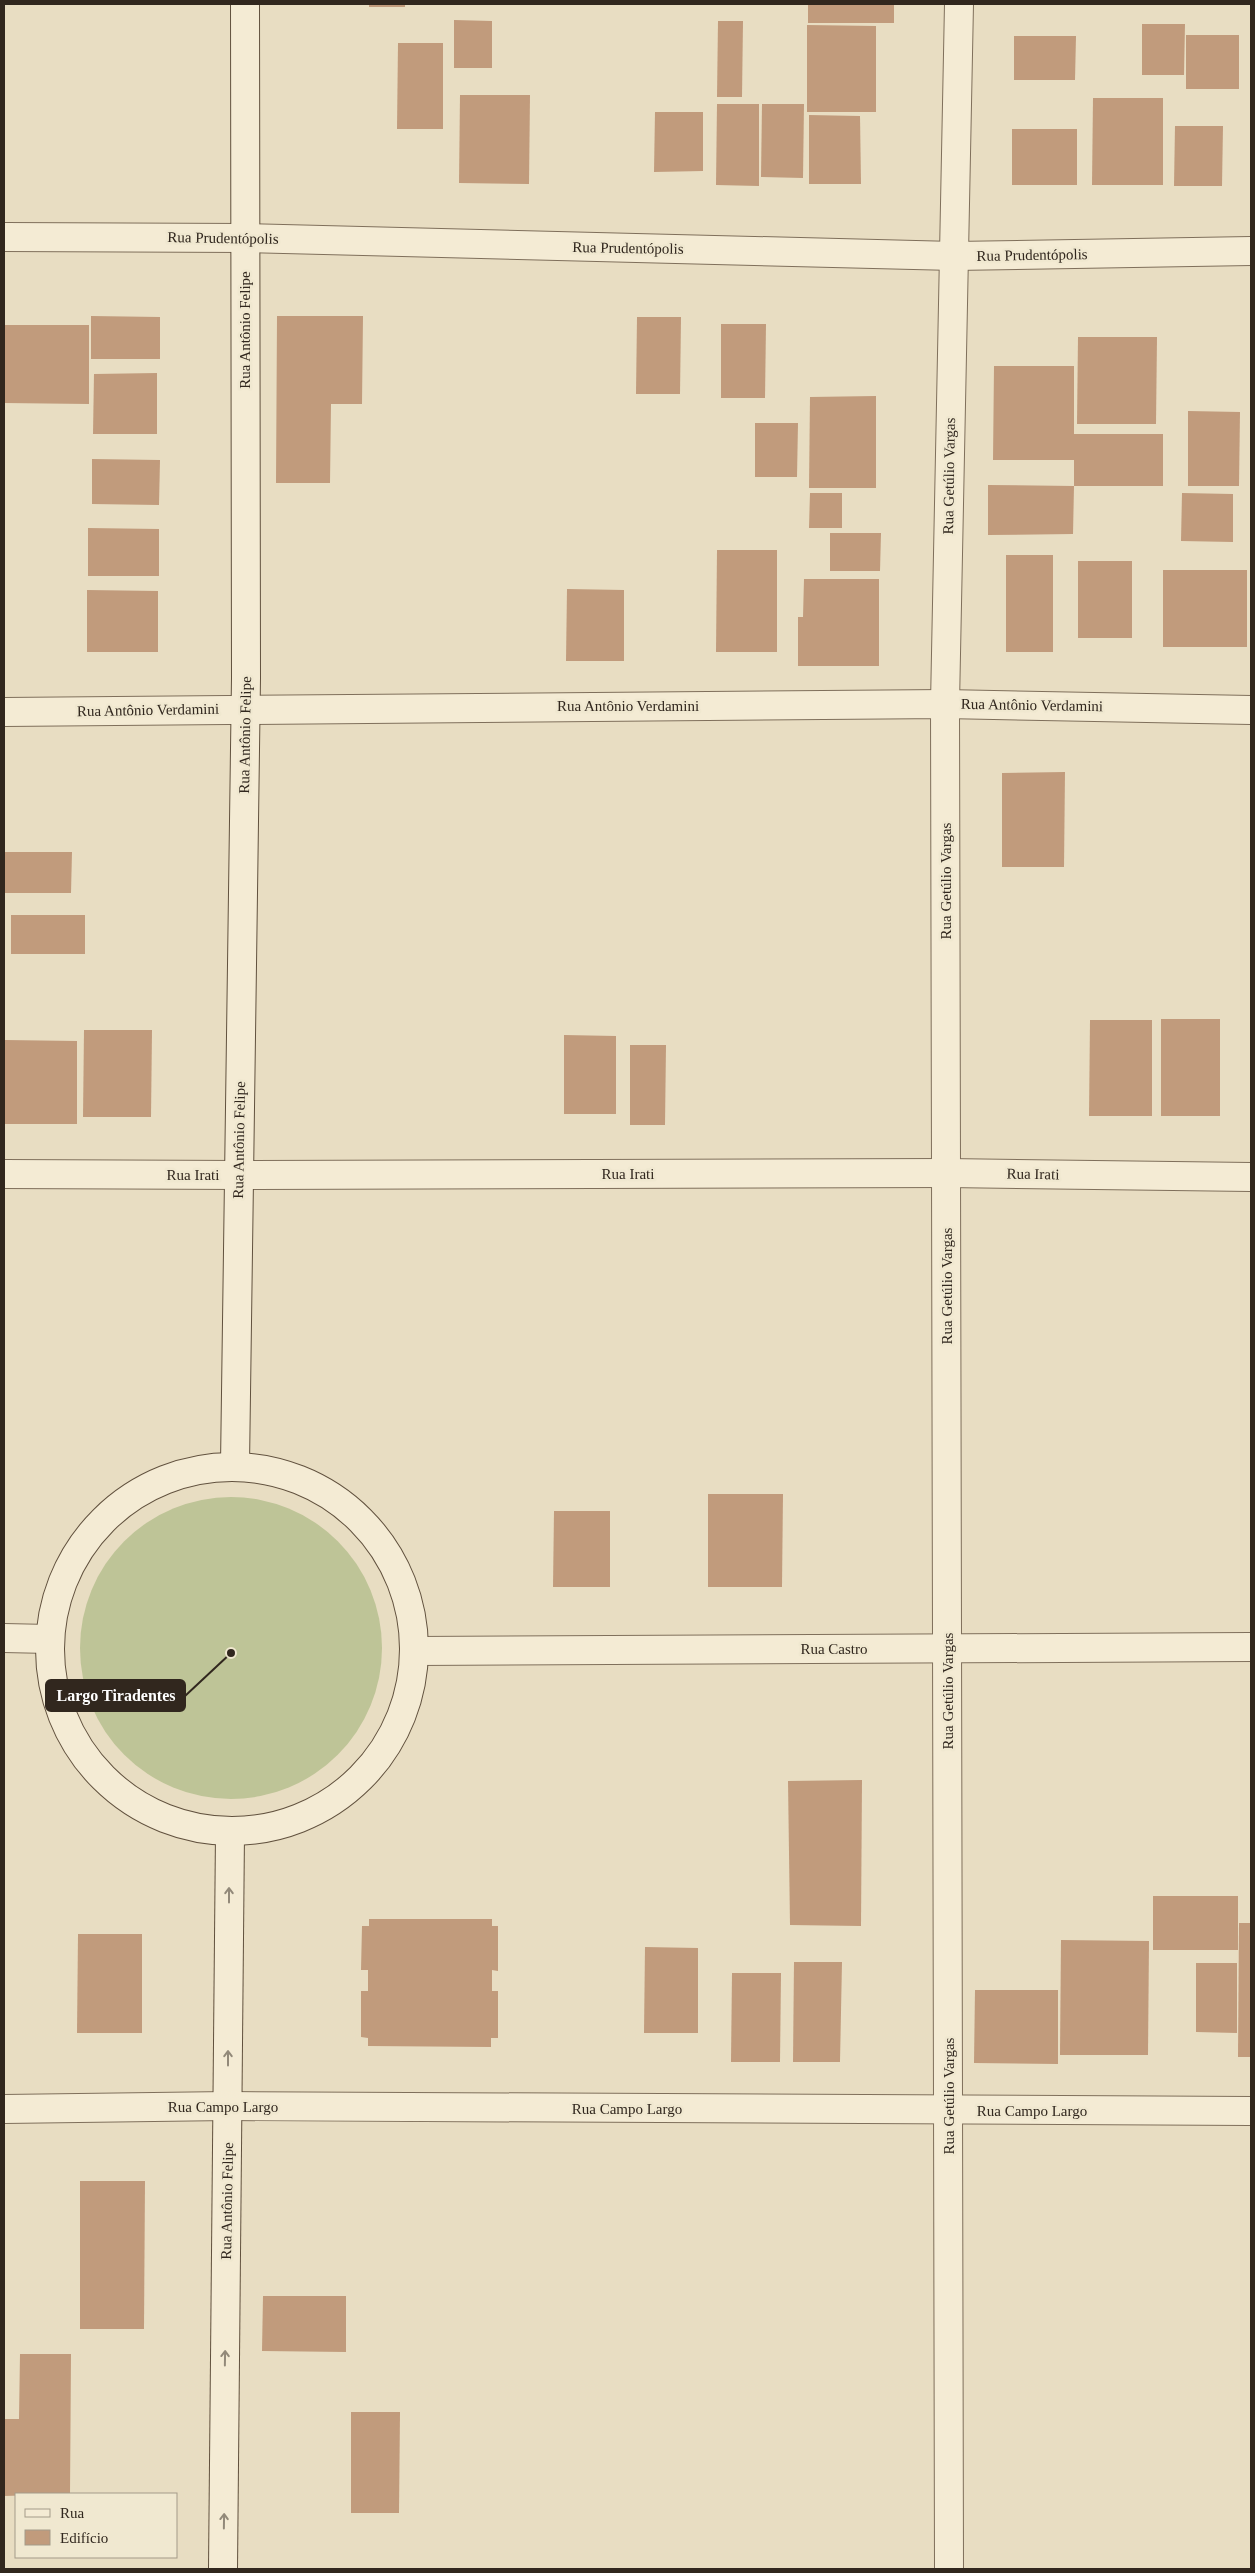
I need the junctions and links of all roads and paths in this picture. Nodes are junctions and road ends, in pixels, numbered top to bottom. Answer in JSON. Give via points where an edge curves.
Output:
{"nodes":[{"id":1,"x":245,"y":4,"type":"edge"},
{"id":2,"x":959,"y":4,"type":"edge"},
{"id":3,"x":4,"y":237,"type":"edge"},
{"id":4,"x":245,"y":238,"type":"junction"},
{"id":5,"x":1251,"y":251,"type":"edge"},
{"id":6,"x":954,"y":256,"type":"junction"},
{"id":7,"x":945,"y":704,"type":"junction"},
{"id":8,"x":245,"y":709,"type":"junction"},
{"id":9,"x":1251,"y":710,"type":"edge"},
{"id":10,"x":4,"y":712,"type":"edge"},
{"id":11,"x":947,"y":1172,"type":"junction"},
{"id":12,"x":4,"y":1174,"type":"edge"},
{"id":13,"x":239,"y":1175,"type":"junction"},
{"id":14,"x":1251,"y":1177,"type":"edge"},
{"id":15,"x":235,"y":1465,"type":"junction"},
{"id":16,"x":4,"y":1638,"type":"edge"},
{"id":17,"x":49,"y":1639,"type":"junction"},
{"id":18,"x":1251,"y":1647,"type":"edge"},
{"id":19,"x":948,"y":1648,"type":"junction"},
{"id":20,"x":416,"y":1651,"type":"junction"},
{"id":21,"x":230,"y":1833,"type":"junction"},
{"id":22,"x":228,"y":2106,"type":"junction"},
{"id":23,"x":4,"y":2109,"type":"edge"},
{"id":24,"x":1251,"y":2110,"type":"edge"},
{"id":25,"x":949,"y":2111,"type":"junction"},
{"id":26,"x":223,"y":2569,"type":"edge"},
{"id":27,"x":949,"y":2569,"type":"edge"}],
"edges":[{"from":1,"to":4,"type":"street","name":"Rua Antônio Felipe"},
{"from":2,"to":6,"type":"street","name":"Rua Getúlio Vargas"},
{"from":3,"to":4,"type":"street","name":"Rua Prudentópolis"},
{"from":4,"to":6,"type":"street","name":"Rua Prudentópolis"},
{"from":4,"to":8,"type":"street","name":"Rua Antônio Felipe"},
{"from":5,"to":6,"type":"street","name":"Rua Prudentópolis"},
{"from":6,"to":7,"type":"street","name":"Rua Getúlio Vargas"},
{"from":7,"to":8,"type":"street","name":"Rua Antônio Verdamini"},
{"from":7,"to":9,"type":"street","name":"Rua Antônio Verdamini"},
{"from":7,"to":11,"type":"street","name":"Rua Getúlio Vargas"},
{"from":8,"to":10,"type":"street","name":"Rua Antônio Verdamini"},
{"from":8,"to":13,"type":"street","name":"Rua Antônio Felipe"},
{"from":11,"to":13,"type":"street","name":"Rua Irati"},
{"from":11,"to":14,"type":"street","name":"Rua Irati"},
{"from":11,"to":19,"type":"street","name":"Rua Getúlio Vargas"},
{"from":12,"to":13,"type":"street","name":"Rua Irati"},
{"from":13,"to":15,"type":"street","name":"Rua Antônio Felipe"},
{"from":15,"to":17,"type":"street","via":[[180,1474],[129,1497],[88,1536],[60,1584]]},
{"from":15,"to":20,"type":"street","via":[[291,1475],[342,1501],[382,1542],[407,1594]]},
{"from":16,"to":17,"type":"street"},
{"from":17,"to":21,"type":"street","via":[[55,1698],[79,1752],[120,1795],[172,1824]]},
{"from":18,"to":19,"type":"street","name":"Rua Castro"},
{"from":19,"to":20,"type":"street","name":"Rua Castro"},
{"from":19,"to":25,"type":"street","name":"Rua Getúlio Vargas"},
{"from":20,"to":21,"type":"street","via":[[406,1708],[380,1759],[338,1799],[287,1825]]},
{"from":22,"to":21,"type":"street","name":"Rua Antônio Felipe","one_way":true},
{"from":22,"to":23,"type":"street","name":"Rua Campo Largo"},
{"from":22,"to":25,"type":"street","name":"Rua Campo Largo"},
{"from":26,"to":22,"type":"street","name":"Rua Antônio Felipe","one_way":true},
{"from":24,"to":25,"type":"street","name":"Rua Campo Largo"},
{"from":25,"to":27,"type":"street","name":"Rua Getúlio Vargas"}]}
